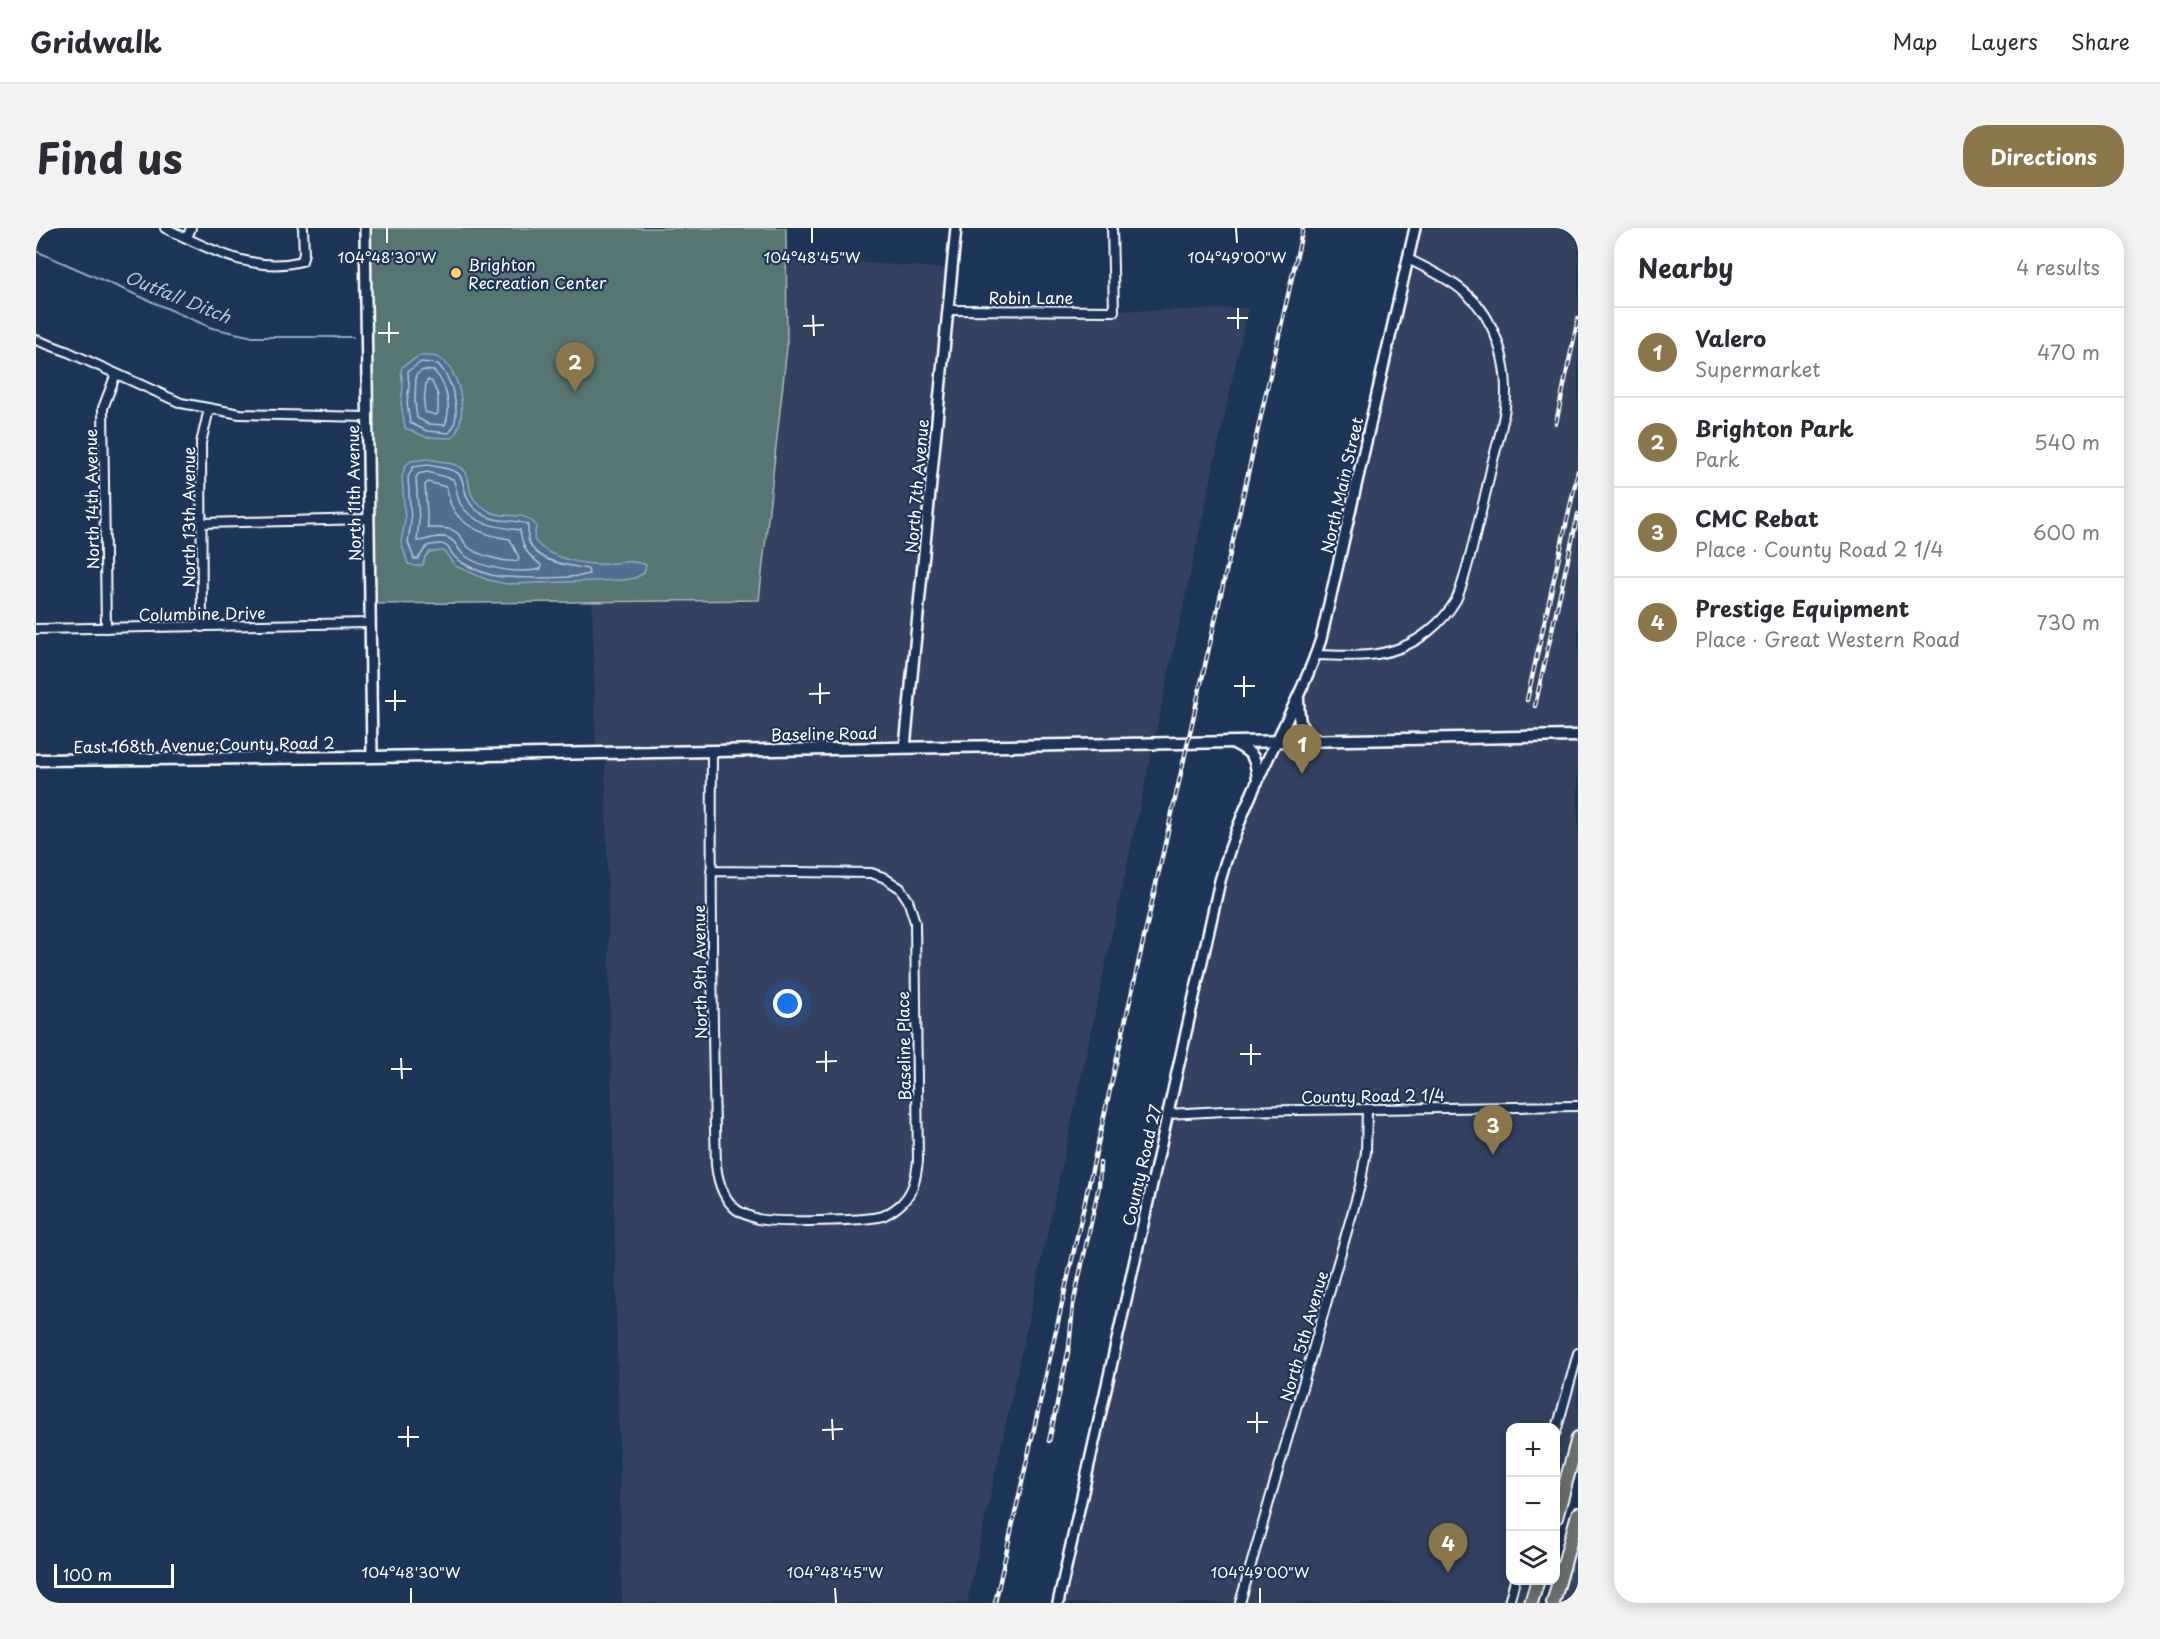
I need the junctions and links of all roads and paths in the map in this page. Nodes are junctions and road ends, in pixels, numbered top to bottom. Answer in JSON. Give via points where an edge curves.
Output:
{"nodes":[{"id":1,"x":165,"y":228,"type":"edge"},
{"id":2,"x":191,"y":228,"type":"edge"},
{"id":3,"x":303,"y":228,"type":"edge"},
{"id":4,"x":365,"y":228,"type":"edge"},
{"id":5,"x":956,"y":228,"type":"edge"},
{"id":6,"x":1112,"y":228,"type":"edge"},
{"id":7,"x":1415,"y":228,"type":"edge"},
{"id":8,"x":187,"y":238,"type":"junction"},
{"id":9,"x":1408,"y":258,"type":"junction"},
{"id":10,"x":948,"y":310,"type":"junction"},
{"id":11,"x":36,"y":340,"type":"edge"},
{"id":12,"x":116,"y":374,"type":"junction"},
{"id":13,"x":209,"y":409,"type":"junction"},
{"id":14,"x":367,"y":417,"type":"junction"},
{"id":15,"x":369,"y":519,"type":"junction"},
{"id":16,"x":202,"y":523,"type":"junction"},
{"id":17,"x":369,"y":623,"type":"junction"},
{"id":18,"x":106,"y":627,"type":"junction"},
{"id":19,"x":202,"y":627,"type":"junction"},
{"id":20,"x":36,"y":629,"type":"edge"},
{"id":21,"x":1316,"y":655,"type":"junction"},
{"id":22,"x":1298,"y":699,"type":"junction"},
{"id":23,"x":1578,"y":736,"type":"edge"},
{"id":24,"x":1320,"y":740,"type":"junction"},
{"id":25,"x":1276,"y":741,"type":"junction"},
{"id":26,"x":1230,"y":742,"type":"junction"},
{"id":27,"x":905,"y":747,"type":"junction"},
{"id":28,"x":711,"y":750,"type":"junction"},
{"id":29,"x":372,"y":757,"type":"junction"},
{"id":30,"x":36,"y":760,"type":"edge"},
{"id":31,"x":1258,"y":780,"type":"junction"},
{"id":32,"x":711,"y":871,"type":"junction"},
{"id":33,"x":1578,"y":1106,"type":"edge"},
{"id":34,"x":1367,"y":1108,"type":"junction"},
{"id":35,"x":1168,"y":1114,"type":"junction"},
{"id":36,"x":723,"y":1193,"type":"joint"},
{"id":37,"x":1578,"y":1353,"type":"edge"},
{"id":38,"x":1559,"y":1423,"type":"edge"},
{"id":39,"x":1578,"y":1438,"type":"edge"},
{"id":40,"x":1560,"y":1503,"type":"edge"},
{"id":41,"x":1578,"y":1514,"type":"edge"},
{"id":42,"x":1514,"y":1585,"type":"edge"},
{"id":43,"x":1537,"y":1585,"type":"edge"},
{"id":44,"x":1058,"y":1603,"type":"edge"},
{"id":45,"x":1240,"y":1603,"type":"edge"},
{"id":46,"x":1509,"y":1603,"type":"edge"},
{"id":47,"x":1531,"y":1603,"type":"edge"},
{"id":48,"x":1553,"y":1603,"type":"edge"}],
"edges":[{"from":1,"to":8,"type":"street"},
{"from":2,"to":8,"type":"street"},
{"from":3,"to":8,"type":"street","via":[[304,253],[299,262],[237,260]]},
{"from":4,"to":14,"type":"street","name":"North 11th Avenue"},
{"from":5,"to":10,"type":"street","name":"North 7th Avenue"},
{"from":6,"to":10,"type":"street","name":"Robin Lane","via":[[1114,311]]},
{"from":7,"to":9,"type":"street","name":"North Main Street"},
{"from":9,"to":21,"type":"street","name":"North Main Street"},
{"from":9,"to":21,"type":"street","via":[[1440,274],[1470,296],[1496,336],[1506,393],[1487,489],[1462,585],[1440,621],[1411,644],[1389,652],[1372,656]]},
{"from":10,"to":27,"type":"street","name":"North 7th Avenue"},
{"from":11,"to":12,"type":"street"},
{"from":12,"to":13,"type":"street","via":[[181,403]]},
{"from":12,"to":18,"type":"street","name":"North 14th Avenue","via":[[103,408]]},
{"from":13,"to":14,"type":"street","via":[[240,414]]},
{"from":13,"to":16,"type":"street","name":"North 13th Avenue","via":[[201,443]]},
{"from":14,"to":15,"type":"street","name":"North 11th Avenue"},
{"from":15,"to":16,"type":"street"},
{"from":15,"to":17,"type":"street","name":"North 11th Avenue"},
{"from":16,"to":19,"type":"street","name":"North 13th Avenue"},
{"from":17,"to":19,"type":"street","name":"Columbine Drive"},
{"from":17,"to":29,"type":"street","name":"North 11th Avenue"},
{"from":18,"to":19,"type":"street","name":"Columbine Drive"},
{"from":18,"to":20,"type":"street","name":"Columbine Drive"},
{"from":21,"to":22,"type":"street","name":"North Main Street"},
{"from":22,"to":24,"type":"main road","via":[[1303,730]]},
{"from":22,"to":25,"type":"street","name":"North Main Street"},
{"from":23,"to":24,"type":"main road"},
{"from":24,"to":25,"type":"main road"},
{"from":25,"to":26,"type":"main road","name":"Baseline Road"},
{"from":25,"to":31,"type":"street","name":"County Road 27"},
{"from":26,"to":27,"type":"main road","name":"Baseline Road"},
{"from":26,"to":31,"type":"main road","via":[[1251,753],[1257,762]]},
{"from":27,"to":28,"type":"main road","name":"Baseline Road"},
{"from":28,"to":29,"type":"main road","name":"Baseline Road"},
{"from":28,"to":32,"type":"street","name":"North 9th Avenue"},
{"from":29,"to":30,"type":"main road","name":"East 168th Avenue;County Road 2"},
{"from":31,"to":35,"type":"street","name":"County Road 27","via":[[1232,840],[1220,881]]},
{"from":32,"to":36,"type":"street","name":"North 9th Avenue","via":[[716,1166]]},
{"from":32,"to":36,"type":"street","name":"Baseline Place","via":[[871,873],[900,888],[915,922],[918,1161],[910,1194],[882,1216],[776,1220],[747,1215]]},
{"from":33,"to":34,"type":"street","name":"County Road 2 1/4"},
{"from":34,"to":35,"type":"street","name":"County Road 2 1/4"},
{"from":34,"to":45,"type":"street","name":"North 5th Avenue","via":[[1360,1186]]},
{"from":35,"to":44,"type":"street","name":"County Road 27"},
{"from":37,"to":38,"type":"street"},
{"from":39,"to":40,"type":"highway"},
{"from":41,"to":48,"type":"highway"},
{"from":42,"to":46,"type":"street"},
{"from":43,"to":47,"type":"highway"}]}
